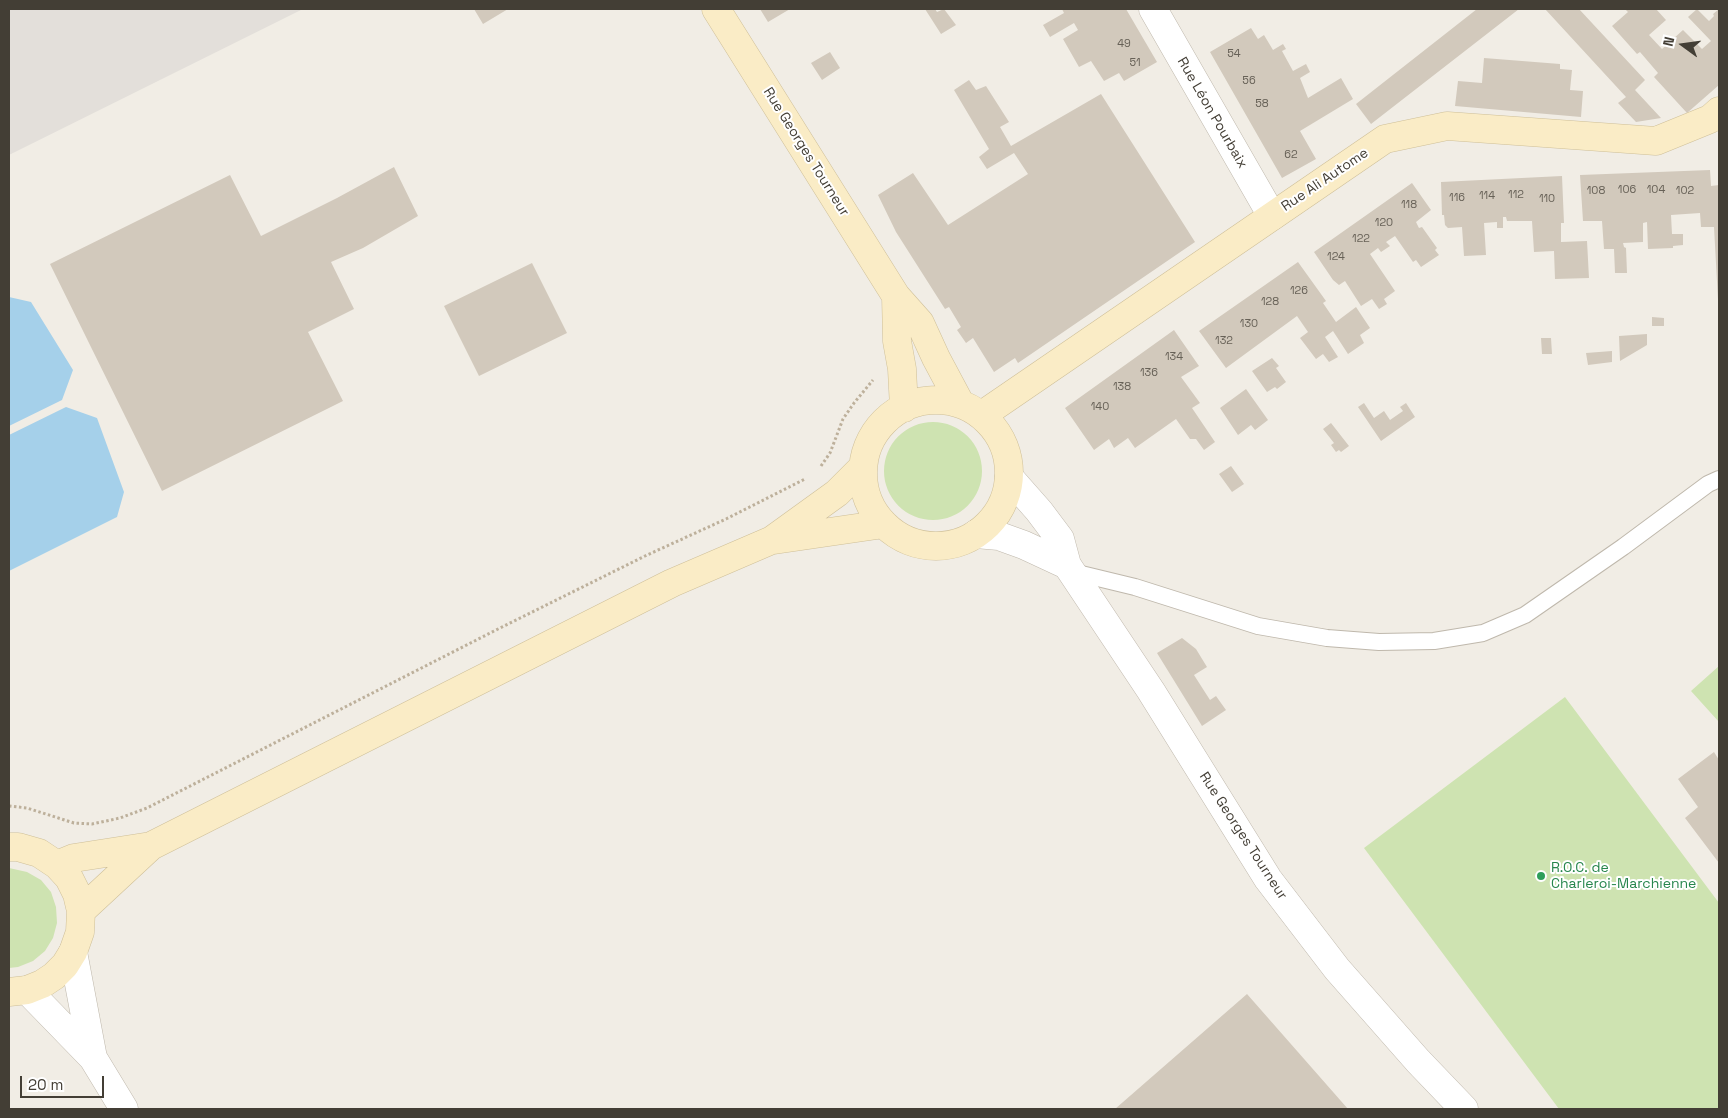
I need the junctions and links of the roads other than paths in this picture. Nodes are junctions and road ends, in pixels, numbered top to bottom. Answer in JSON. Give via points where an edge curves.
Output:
{"nodes":[{"id":1,"x":716,"y":9,"type":"edge"},
{"id":2,"x":1153,"y":9,"type":"edge"},
{"id":3,"x":1719,"y":111,"type":"edge"},
{"id":4,"x":1272,"y":216,"type":"junction"},
{"id":5,"x":896,"y":296,"type":"junction"},
{"id":6,"x":904,"y":408,"type":"junction"},
{"id":7,"x":971,"y":409,"type":"junction"},
{"id":8,"x":863,"y":467,"type":"junction"},
{"id":9,"x":1009,"y":476,"type":"junction"},
{"id":10,"x":1719,"y":479,"type":"edge"},
{"id":11,"x":884,"y":524,"type":"junction"},
{"id":12,"x":976,"y":534,"type":"junction"},
{"id":13,"x":772,"y":540,"type":"junction"},
{"id":14,"x":1070,"y":569,"type":"junction"},
{"id":15,"x":151,"y":846,"type":"junction"},
{"id":16,"x":9,"y":847,"type":"edge"},
{"id":17,"x":57,"y":865,"type":"junction"},
{"id":18,"x":80,"y":911,"type":"junction"},
{"id":19,"x":73,"y":952,"type":"junction"},
{"id":20,"x":18,"y":991,"type":"edge"},
{"id":21,"x":93,"y":1058,"type":"junction"},
{"id":22,"x":124,"y":1109,"type":"edge"},
{"id":23,"x":1464,"y":1109,"type":"edge"}],
"edges":[{"from":1,"to":5,"type":"street","name":"Rue Georges Tourneur"},
{"from":2,"to":4,"type":"street","name":"Rue Léon Pourbaix"},
{"from":3,"to":4,"type":"street","name":"Rue Ali Autome","via":[[1710,119],[1656,141],[1447,126],[1385,139]]},
{"from":4,"to":7,"type":"street","name":"Rue Ali Autome"},
{"from":5,"to":6,"type":"street"},
{"from":5,"to":7,"type":"street","name":"Rue Georges Tourneur","via":[[920,323],[936,358]]},
{"from":6,"to":7,"type":"street","via":[[935,399]]},
{"from":6,"to":8,"type":"street","via":[[889,417],[873,436]]},
{"from":7,"to":9,"type":"street","via":[[999,434],[1008,458]]},
{"from":8,"to":11,"type":"street","via":[[871,506]]},
{"from":8,"to":13,"type":"street","via":[[837,493]]},
{"from":9,"to":12,"type":"street","via":[[1002,507]]},
{"from":9,"to":14,"type":"street","name":"Rue Georges Tourneur","via":[[1060,539]]},
{"from":10,"to":14,"type":"lane","via":[[1525,616],[1483,633],[1434,640],[1379,642],[1327,638],[1258,626]]},
{"from":11,"to":12,"type":"street","via":[[902,538],[924,546],[947,546]]},
{"from":11,"to":13,"type":"street"},
{"from":12,"to":14,"type":"street","via":[[999,536],[1016,542]]},
{"from":13,"to":15,"type":"street","via":[[672,583]]},
{"from":14,"to":23,"type":"street","name":"Rue Georges Tourneur","via":[[1151,691],[1268,879],[1337,969]]},
{"from":15,"to":17,"type":"street","via":[[74,858]]},
{"from":15,"to":18,"type":"street"},
{"from":16,"to":17,"type":"street","via":[[39,853]]},
{"from":17,"to":18,"type":"street","via":[[77,894]]},
{"from":18,"to":19,"type":"street","via":[[80,932]]},
{"from":19,"to":20,"type":"street","via":[[54,976],[42,984]]},
{"from":19,"to":21,"type":"street"},
{"from":20,"to":21,"type":"street"},
{"from":21,"to":22,"type":"street"}]}
